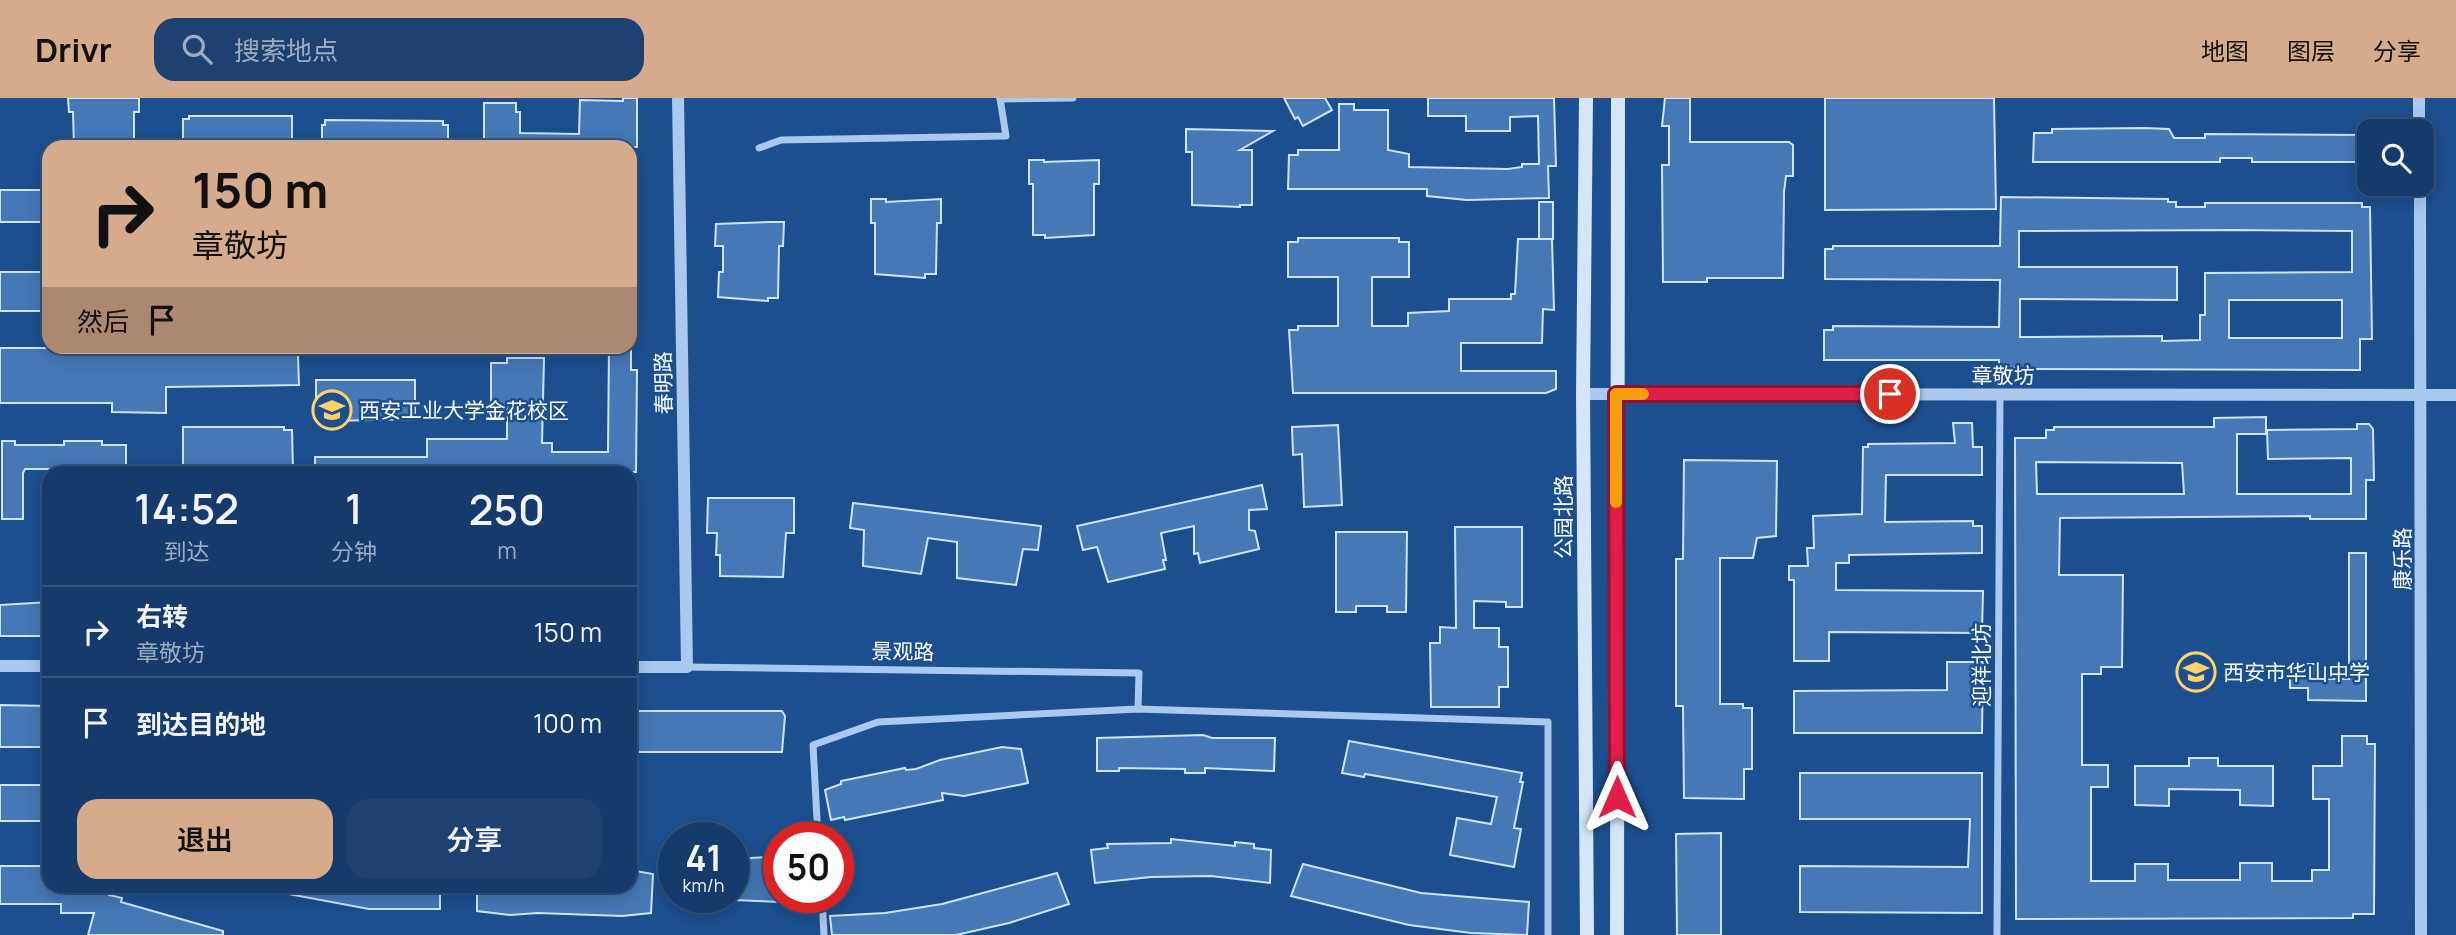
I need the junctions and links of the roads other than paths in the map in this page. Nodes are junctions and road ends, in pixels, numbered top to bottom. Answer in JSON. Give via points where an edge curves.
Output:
{"nodes":[{"id":1,"x":678,"y":98,"type":"edge"},
{"id":2,"x":1000,"y":98,"type":"edge"},
{"id":3,"x":1073,"y":98,"type":"edge"},
{"id":4,"x":1586,"y":98,"type":"edge"},
{"id":5,"x":1618,"y":98,"type":"edge"},
{"id":6,"x":2419,"y":98,"type":"edge"},
{"id":7,"x":2419,"y":119,"type":"edge"},
{"id":8,"x":759,"y":148,"type":"dead end"},
{"id":9,"x":2420,"y":196,"type":"edge"},
{"id":10,"x":1583,"y":394,"type":"junction"},
{"id":11,"x":1616,"y":394,"type":"junction"},
{"id":12,"x":2000,"y":394,"type":"junction"},
{"id":13,"x":2422,"y":395,"type":"junction"},
{"id":14,"x":2456,"y":395,"type":"edge"},
{"id":15,"x":0,"y":666,"type":"edge"},
{"id":16,"x":42,"y":666,"type":"edge"},
{"id":17,"x":637,"y":667,"type":"edge"},
{"id":18,"x":687,"y":667,"type":"junction"},
{"id":19,"x":1138,"y":709,"type":"junction"},
{"id":20,"x":817,"y":822,"type":"edge"},
{"id":21,"x":823,"y":913,"type":"edge"},
{"id":22,"x":824,"y":935,"type":"edge"},
{"id":23,"x":1548,"y":935,"type":"edge"},
{"id":24,"x":1587,"y":935,"type":"edge"},
{"id":25,"x":1617,"y":935,"type":"edge"},
{"id":26,"x":1997,"y":935,"type":"edge"},
{"id":27,"x":2421,"y":935,"type":"edge"}],
"edges":[{"from":1,"to":18,"type":"street","name":"春明路"},
{"from":2,"to":3,"type":"street"},
{"from":2,"to":8,"type":"street","via":[[1006,135],[781,141]]},
{"from":4,"to":10,"type":"main road","name":"公园北路"},
{"from":5,"to":11,"type":"main road"},
{"from":6,"to":7,"type":"street"},
{"from":9,"to":13,"type":"street","name":"康乐路"},
{"from":10,"to":11,"type":"street","name":"章敬坊"},
{"from":10,"to":24,"type":"main road","name":"公园北路"},
{"from":11,"to":12,"type":"street","name":"章敬坊"},
{"from":11,"to":25,"type":"main road"},
{"from":12,"to":13,"type":"street","name":"章敬坊"},
{"from":12,"to":26,"type":"street","name":"迎祥北坊"},
{"from":13,"to":14,"type":"street","name":"章敬坊"},
{"from":13,"to":27,"type":"street","name":"康乐路"},
{"from":15,"to":16,"type":"street"},
{"from":17,"to":18,"type":"street","name":"景观路"},
{"from":18,"to":19,"type":"street","name":"景观路","via":[[1139,673]]},
{"from":19,"to":20,"type":"street","via":[[878,722],[813,745]]},
{"from":19,"to":23,"type":"street","via":[[1548,722]]},
{"from":21,"to":22,"type":"street"}]}
